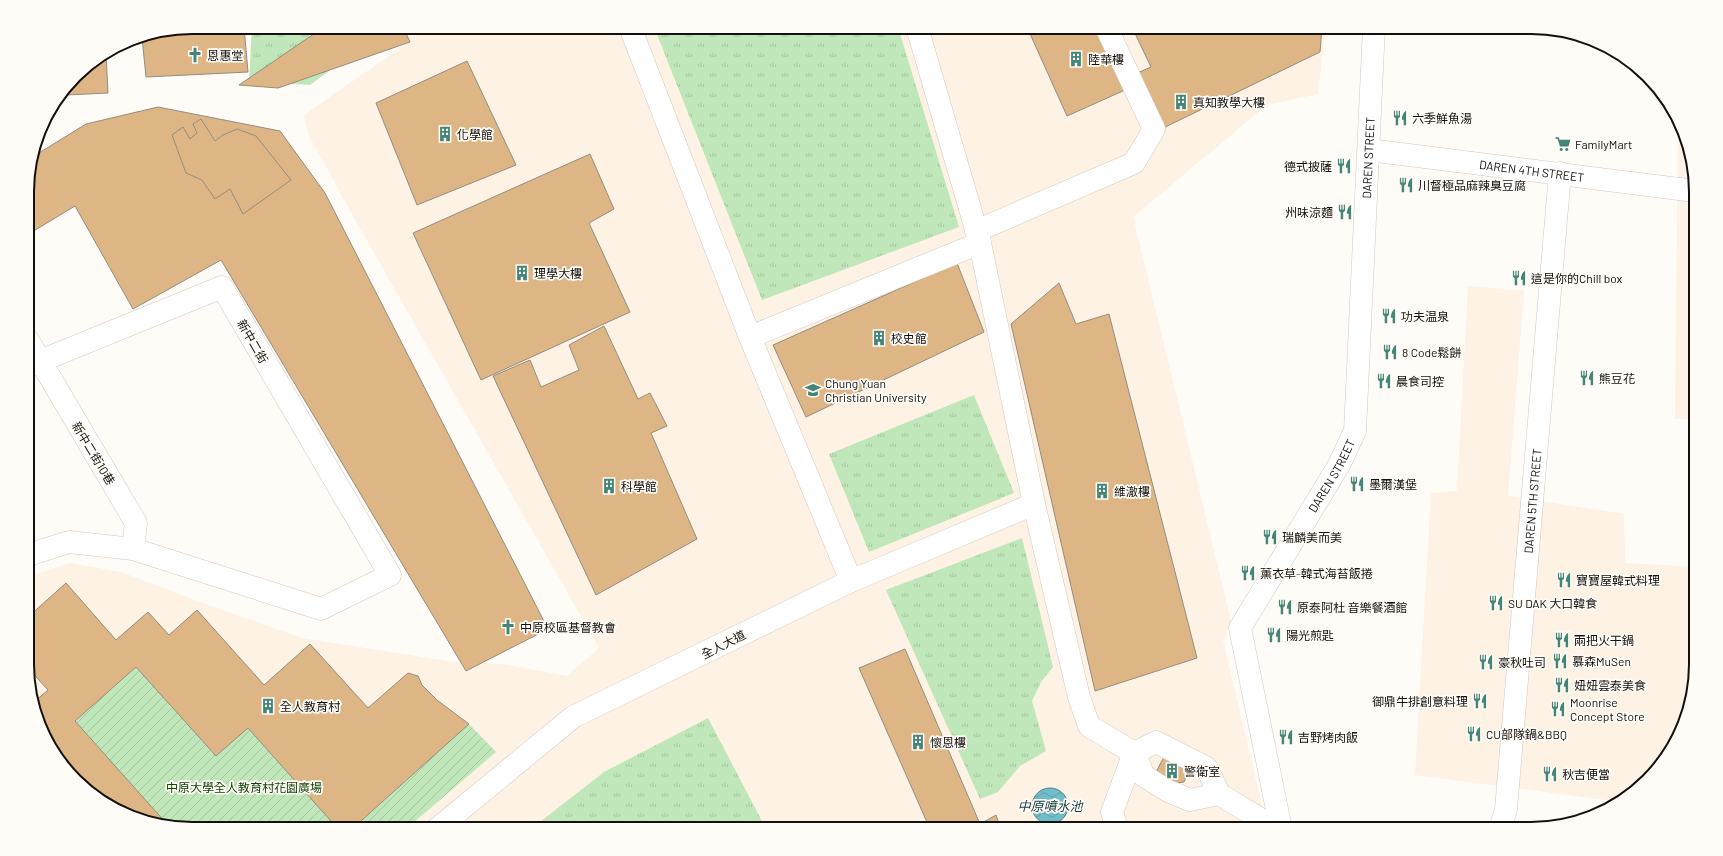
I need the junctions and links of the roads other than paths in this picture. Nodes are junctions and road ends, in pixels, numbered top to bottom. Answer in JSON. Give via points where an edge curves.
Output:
{"nodes":[{"id":1,"x":633,"y":34,"type":"edge"},
{"id":2,"x":919,"y":34,"type":"edge"},
{"id":3,"x":1109,"y":34,"type":"edge"},
{"id":4,"x":1374,"y":34,"type":"edge"},
{"id":5,"x":1369,"y":150,"type":"junction"},
{"id":6,"x":1560,"y":173,"type":"junction"},
{"id":7,"x":1689,"y":190,"type":"edge"},
{"id":8,"x":978,"y":237,"type":"junction"},
{"id":9,"x":750,"y":337,"type":"junction"},
{"id":10,"x":34,"y":363,"type":"edge"},
{"id":11,"x":1034,"y":504,"type":"junction"},
{"id":12,"x":133,"y":549,"type":"junction"},
{"id":13,"x":34,"y":553,"type":"edge"},
{"id":14,"x":851,"y":581,"type":"junction"},
{"id":15,"x":1134,"y":753,"type":"junction"},
{"id":16,"x":1219,"y":794,"type":"junction"},
{"id":17,"x":446,"y":822,"type":"edge"},
{"id":18,"x":1115,"y":822,"type":"edge"},
{"id":19,"x":1265,"y":822,"type":"edge"},
{"id":20,"x":1280,"y":822,"type":"edge"},
{"id":21,"x":1502,"y":822,"type":"edge"}],
"edges":[{"from":1,"to":9,"type":"street"},
{"from":2,"to":8,"type":"street"},
{"from":3,"to":8,"type":"street","via":[[1154,129],[1134,163]]},
{"from":4,"to":5,"type":"street","name":"DAREN STREET"},
{"from":5,"to":6,"type":"street","name":"DAREN 4TH STREET"},
{"from":5,"to":20,"type":"street","name":"DAREN STREET","via":[[1355,431],[1339,465],[1240,628]]},
{"from":6,"to":7,"type":"street","name":"DAREN 4TH STREET"},
{"from":6,"to":21,"type":"street","name":"DAREN 5TH STREET","via":[[1506,809]]},
{"from":8,"to":9,"type":"street"},
{"from":8,"to":11,"type":"street"},
{"from":9,"to":14,"type":"street"},
{"from":10,"to":12,"type":"street","name":"新中二街10巷","via":[[136,524]]},
{"from":10,"to":12,"type":"street","name":"新中二街","via":[[222,287],[390,575],[321,609]]},
{"from":11,"to":14,"type":"street","name":"全人大道"},
{"from":11,"to":15,"type":"street","via":[[1079,697],[1089,726]]},
{"from":12,"to":13,"type":"street","via":[[69,542]]},
{"from":14,"to":17,"type":"street","name":"全人大道","via":[[573,717]]},
{"from":15,"to":16,"type":"street","via":[[1144,776],[1168,791],[1190,800]]},
{"from":15,"to":16,"type":"street","via":[[1156,742],[1207,768]]},
{"from":15,"to":18,"type":"street","via":[[1112,812]]},
{"from":16,"to":19,"type":"street"}]}
